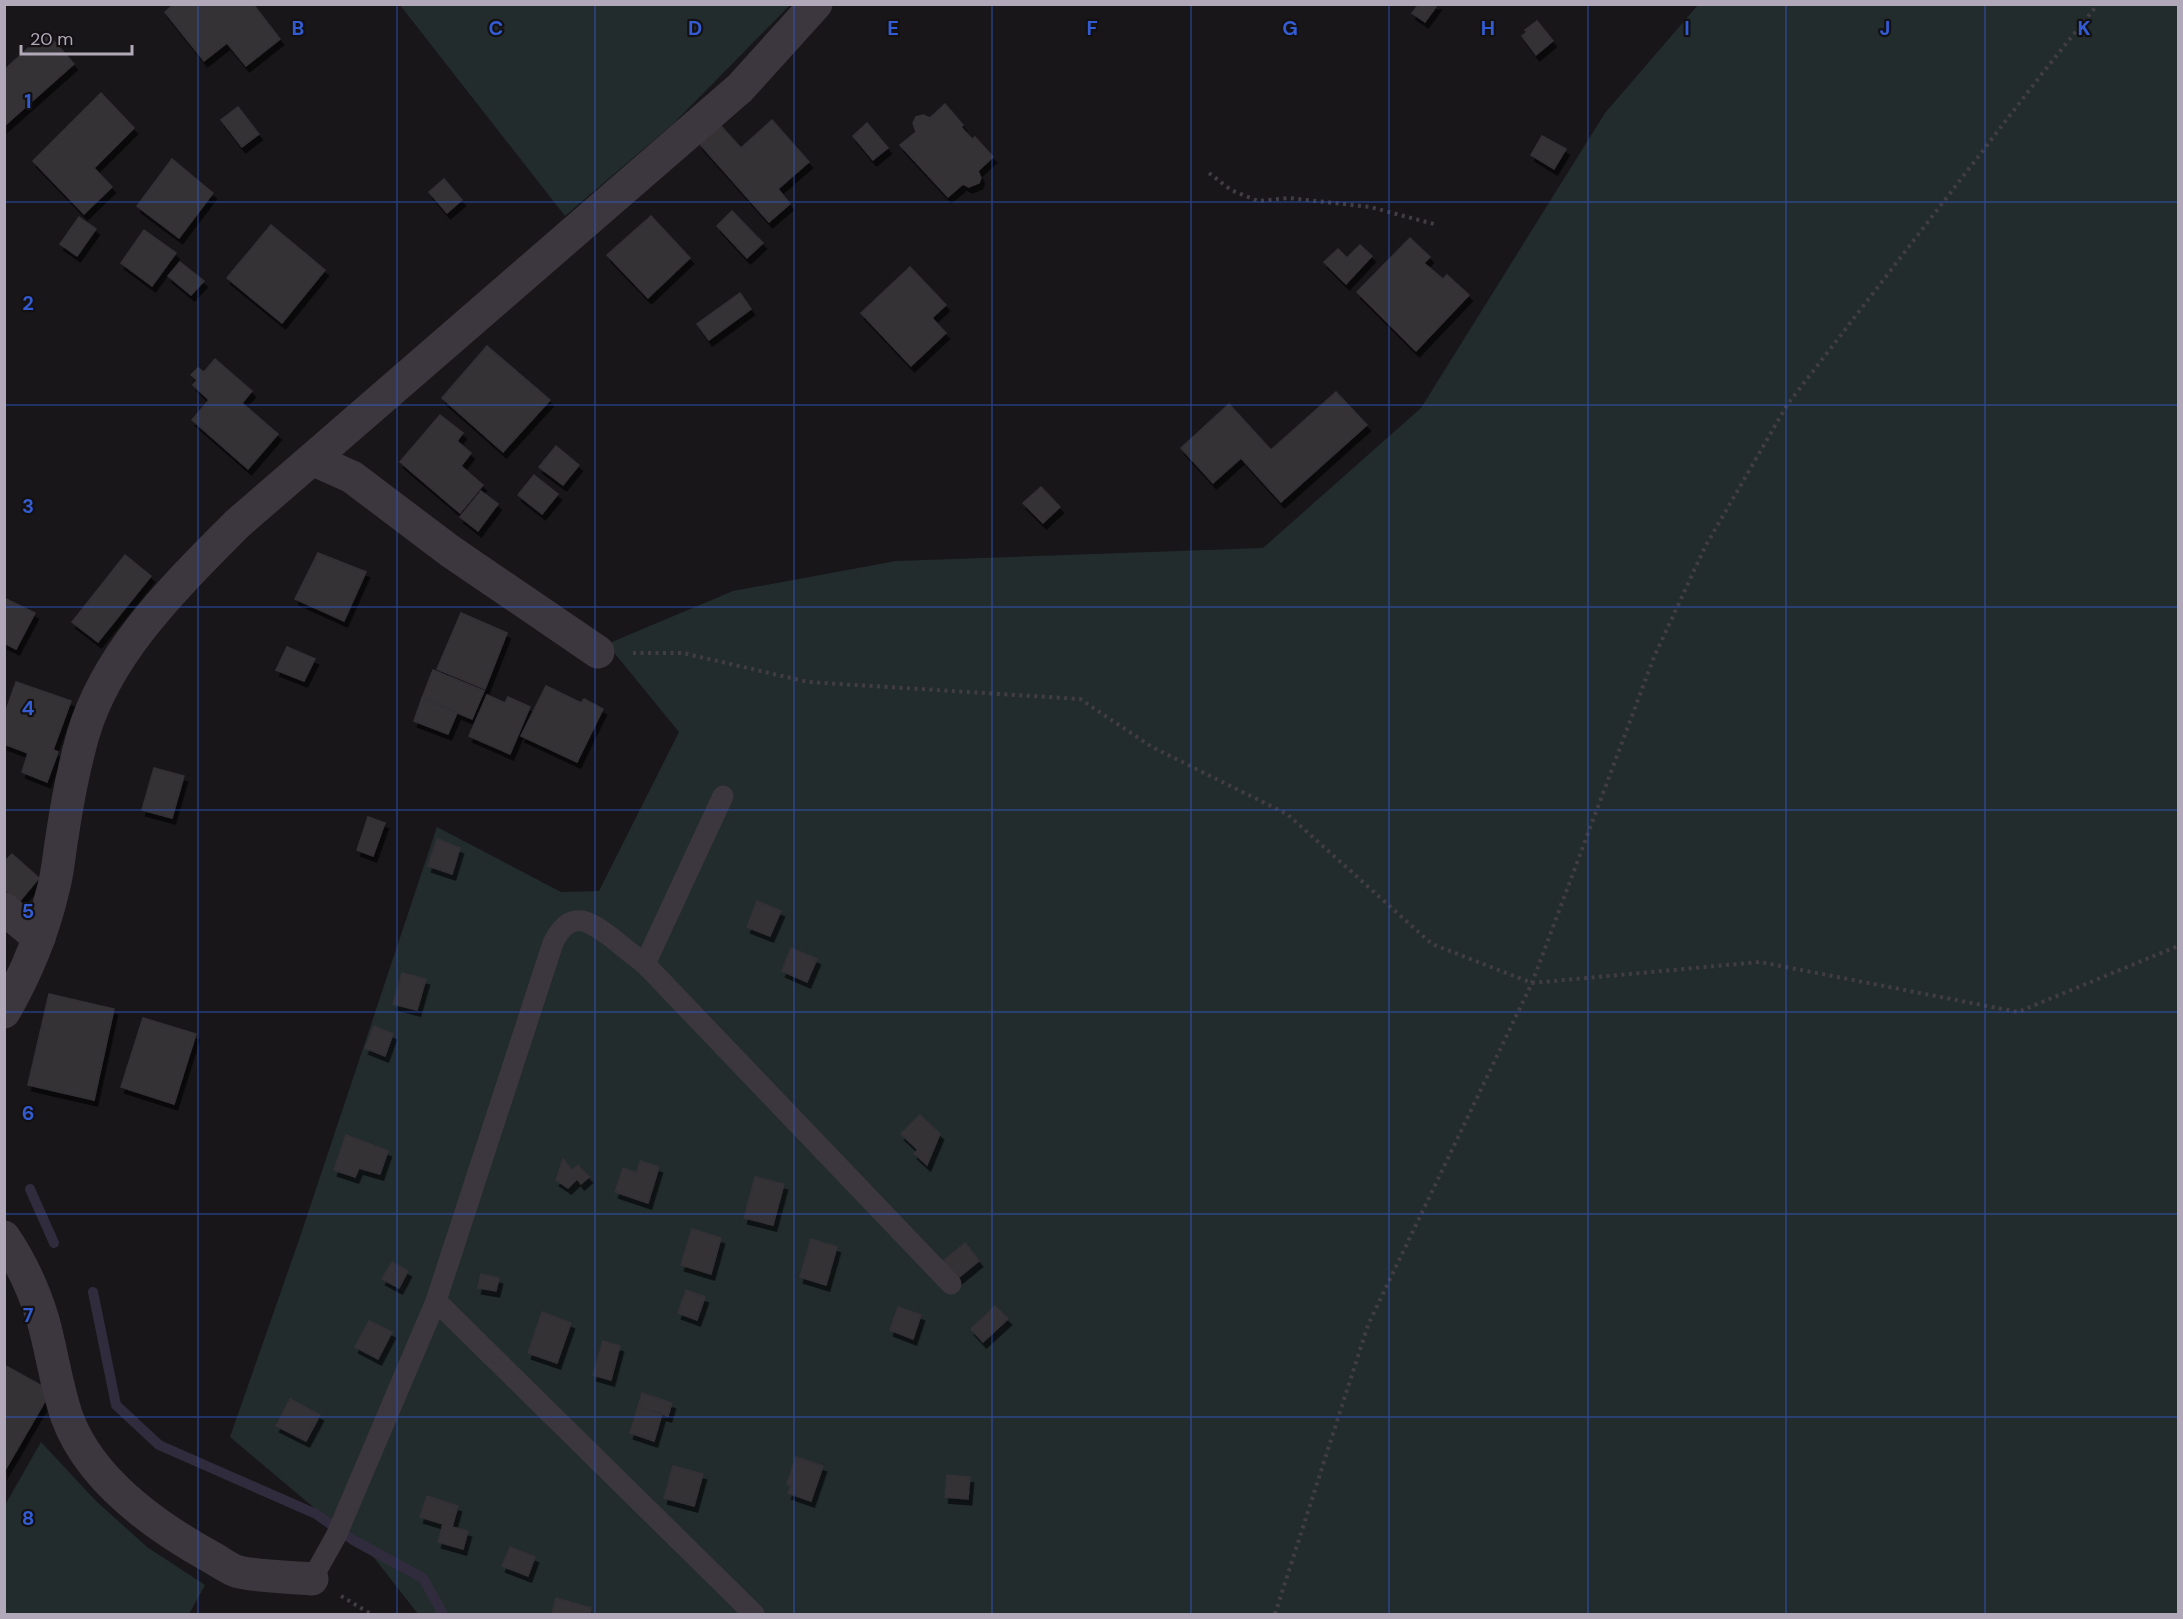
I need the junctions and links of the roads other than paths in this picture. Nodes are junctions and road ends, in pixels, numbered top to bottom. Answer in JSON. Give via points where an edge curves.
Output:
{"nodes":[{"id":1,"x":816,"y":4,"type":"edge"},
{"id":2,"x":314,"y":460,"type":"junction"},
{"id":3,"x":598,"y":652,"type":"road end"},
{"id":4,"x":723,"y":796,"type":"dead end"},
{"id":5,"x":4,"y":909,"type":"edge"},
{"id":6,"x":39,"y":938,"type":"junction"},
{"id":7,"x":645,"y":964,"type":"junction"},
{"id":8,"x":4,"y":1012,"type":"edge"},
{"id":9,"x":4,"y":1237,"type":"edge"},
{"id":10,"x":951,"y":1284,"type":"dead end"},
{"id":11,"x":436,"y":1300,"type":"junction"},
{"id":12,"x":312,"y":1579,"type":"joint"},
{"id":13,"x":754,"y":1614,"type":"edge"}],
"edges":[{"from":1,"to":2,"type":"street","via":[[740,88]]},
{"from":2,"to":3,"type":"street","via":[[352,477],[450,551]]},
{"from":2,"to":6,"type":"street","via":[[237,524],[186,576],[131,642],[106,680],[84,734],[64,821],[54,890]]},
{"from":4,"to":7,"type":"lane"},
{"from":5,"to":6,"type":"street"},
{"from":6,"to":8,"type":"street"},
{"from":7,"to":10,"type":"lane"},
{"from":7,"to":11,"type":"lane","via":[[596,924],[571,922],[559,931]]},
{"from":9,"to":12,"type":"street","via":[[30,1284],[43,1320],[68,1419],[107,1479],[136,1506],[193,1547],[238,1572]]},
{"from":11,"to":12,"type":"lane","via":[[336,1536]]},
{"from":11,"to":13,"type":"lane"}]}
